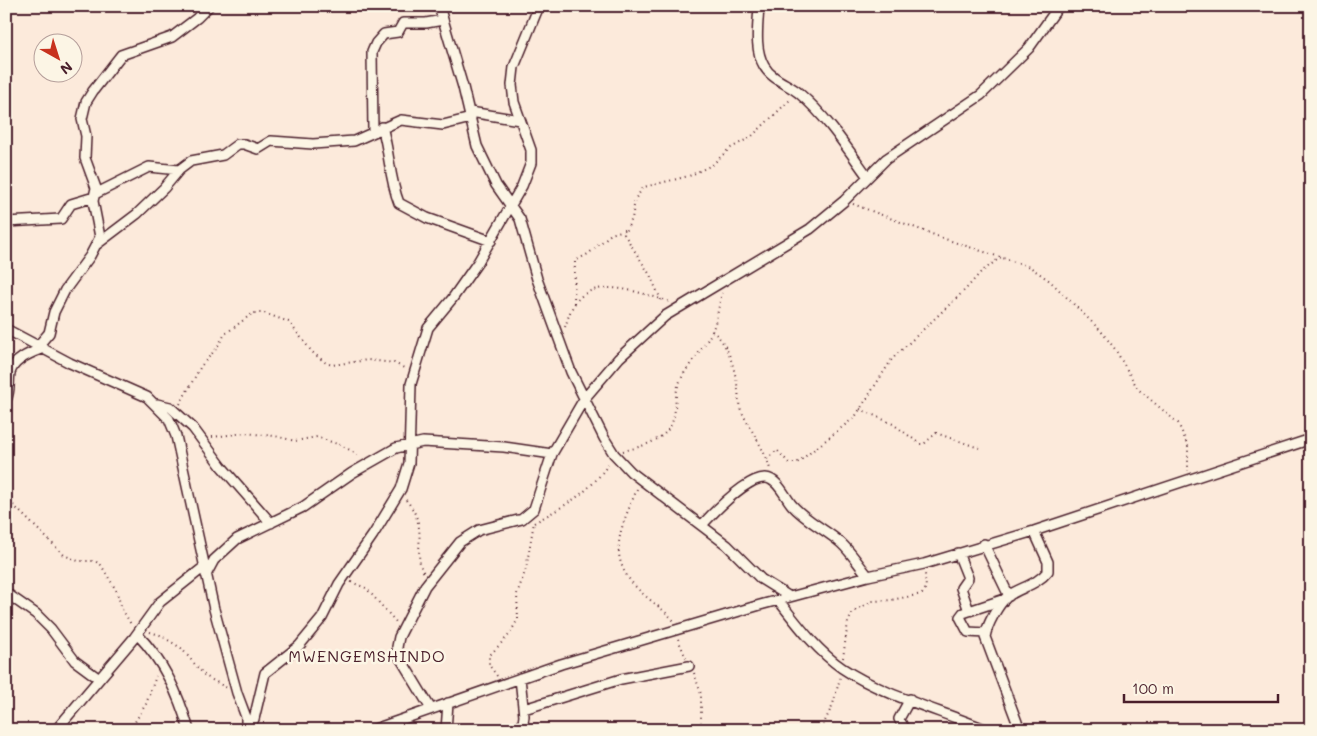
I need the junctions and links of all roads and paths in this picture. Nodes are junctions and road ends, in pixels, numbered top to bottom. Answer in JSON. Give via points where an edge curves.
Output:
{"nodes":[{"id":1,"x":209,"y":6,"type":"edge"},
{"id":2,"x":439,"y":6,"type":"edge"},
{"id":3,"x":539,"y":6,"type":"edge"},
{"id":4,"x":759,"y":6,"type":"edge"},
{"id":5,"x":1059,"y":6,"type":"edge"},
{"id":6,"x":443,"y":20,"type":"junction"},
{"id":7,"x":799,"y":92,"type":"junction"},
{"id":8,"x":471,"y":115,"type":"junction"},
{"id":9,"x":520,"y":120,"type":"junction"},
{"id":10,"x":382,"y":127,"type":"junction"},
{"id":11,"x":373,"y":131,"type":"junction"},
{"id":12,"x":179,"y":170,"type":"junction"},
{"id":13,"x":868,"y":177,"type":"junction"},
{"id":14,"x":94,"y":196,"type":"junction"},
{"id":15,"x":844,"y":200,"type":"junction"},
{"id":16,"x":512,"y":206,"type":"junction"},
{"id":17,"x":6,"y":222,"type":"edge"},
{"id":18,"x":627,"y":229,"type":"junction"},
{"id":19,"x":491,"y":241,"type":"junction"},
{"id":20,"x":96,"y":245,"type":"junction"},
{"id":21,"x":1001,"y":257,"type":"junction"},
{"id":22,"x":729,"y":277,"type":"junction"},
{"id":23,"x":662,"y":300,"type":"junction"},
{"id":24,"x":574,"y":305,"type":"junction"},
{"id":25,"x":682,"y":306,"type":"junction"},
{"id":26,"x":6,"y":329,"type":"edge"},
{"id":27,"x":712,"y":331,"type":"junction"},
{"id":28,"x":39,"y":348,"type":"junction"},
{"id":29,"x":564,"y":350,"type":"junction"},
{"id":30,"x":414,"y":375,"type":"junction"},
{"id":31,"x":584,"y":399,"type":"junction"},
{"id":32,"x":6,"y":400,"type":"edge"},
{"id":33,"x":156,"y":404,"type":"junction"},
{"id":34,"x":860,"y":409,"type":"junction"},
{"id":35,"x":176,"y":411,"type":"junction"},
{"id":36,"x":200,"y":438,"type":"junction"},
{"id":37,"x":1311,"y":439,"type":"edge"},
{"id":38,"x":410,"y":444,"type":"junction"},
{"id":39,"x":979,"y":448,"type":"dead end"},
{"id":40,"x":552,"y":454,"type":"junction"},
{"id":41,"x":614,"y":454,"type":"junction"},
{"id":42,"x":767,"y":459,"type":"junction"},
{"id":43,"x":368,"y":463,"type":"junction"},
{"id":44,"x":641,"y":480,"type":"junction"},
{"id":45,"x":774,"y":480,"type":"junction"},
{"id":46,"x":1188,"y":480,"type":"junction"},
{"id":47,"x":399,"y":493,"type":"junction"},
{"id":48,"x":6,"y":498,"type":"edge"},
{"id":49,"x":534,"y":509,"type":"junction"},
{"id":50,"x":271,"y":522,"type":"junction"},
{"id":51,"x":534,"y":523,"type":"junction"},
{"id":52,"x":702,"y":525,"type":"junction"},
{"id":53,"x":1034,"y":531,"type":"junction"},
{"id":54,"x":984,"y":544,"type":"junction"},
{"id":55,"x":958,"y":553,"type":"junction"},
{"id":56,"x":924,"y":564,"type":"junction"},
{"id":57,"x":205,"y":571,"type":"junction"},
{"id":58,"x":868,"y":576,"type":"junction"},
{"id":59,"x":430,"y":580,"type":"junction"},
{"id":60,"x":339,"y":584,"type":"junction"},
{"id":61,"x":6,"y":593,"type":"edge"},
{"id":62,"x":790,"y":597,"type":"junction"},
{"id":63,"x":1007,"y":597,"type":"junction"},
{"id":64,"x":778,"y":601,"type":"junction"},
{"id":65,"x":969,"y":611,"type":"junction"},
{"id":66,"x":677,"y":629,"type":"junction"},
{"id":67,"x":403,"y":630,"type":"junction"},
{"id":68,"x":986,"y":633,"type":"junction"},
{"id":69,"x":137,"y":634,"type":"junction"},
{"id":70,"x":160,"y":662,"type":"junction"},
{"id":71,"x":689,"y":666,"type":"junction"},
{"id":72,"x":842,"y":667,"type":"junction"},
{"id":73,"x":98,"y":678,"type":"junction"},
{"id":74,"x":520,"y":678,"type":"junction"},
{"id":75,"x":504,"y":684,"type":"junction"},
{"id":76,"x":237,"y":693,"type":"junction"},
{"id":77,"x":910,"y":699,"type":"junction"},
{"id":78,"x":448,"y":703,"type":"junction"},
{"id":79,"x":431,"y":709,"type":"junction"},
{"id":80,"x":524,"y":710,"type":"junction"},
{"id":81,"x":56,"y":730,"type":"edge"},
{"id":82,"x":130,"y":730,"type":"edge"},
{"id":83,"x":189,"y":730,"type":"edge"},
{"id":84,"x":247,"y":730,"type":"edge"},
{"id":85,"x":372,"y":730,"type":"edge"},
{"id":86,"x":446,"y":730,"type":"edge"},
{"id":87,"x":522,"y":730,"type":"edge"},
{"id":88,"x":701,"y":730,"type":"edge"},
{"id":89,"x":821,"y":730,"type":"edge"},
{"id":90,"x":904,"y":730,"type":"edge"},
{"id":91,"x":987,"y":730,"type":"edge"},
{"id":92,"x":1020,"y":730,"type":"edge"}],
"edges":[{"from":1,"to":14,"type":"street","via":[[172,37],[121,55],[86,102],[82,119],[86,136],[85,158],[96,188]]},
{"from":2,"to":6,"type":"street"},
{"from":3,"to":9,"type":"street","via":[[514,67],[514,102]]},
{"from":4,"to":7,"type":"street","via":[[758,45],[763,66]]},
{"from":5,"to":13,"type":"street","via":[[1029,48],[1002,77],[959,111],[897,151]]},
{"from":6,"to":8,"type":"street"},
{"from":6,"to":11,"type":"street","via":[[403,24],[398,32],[384,34],[376,43],[372,52]]},
{"from":7,"to":13,"type":"street","via":[[822,116]]},
{"from":7,"to":18,"type":"path","via":[[751,136],[729,148],[712,165],[689,176],[644,187],[635,199]]},
{"from":8,"to":9,"type":"street"},
{"from":8,"to":10,"type":"street","via":[[443,125],[401,120]]},
{"from":8,"to":16,"type":"street","via":[[473,134],[483,161],[496,186]]},
{"from":9,"to":16,"type":"street","via":[[531,150],[531,163]]},
{"from":10,"to":11,"type":"street"},
{"from":10,"to":19,"type":"street","via":[[390,177],[399,203],[427,218]]},
{"from":11,"to":12,"type":"street","via":[[360,139],[344,142],[271,141],[258,149],[238,144],[223,155],[198,158]]},
{"from":12,"to":14,"type":"street","via":[[149,167]]},
{"from":12,"to":20,"type":"street","via":[[151,202]]},
{"from":13,"to":15,"type":"street"},
{"from":14,"to":17,"type":"street","via":[[71,204],[61,219]]},
{"from":14,"to":20,"type":"street","via":[[101,232]]},
{"from":15,"to":21,"type":"path"},
{"from":15,"to":22,"type":"street","via":[[797,238]]},
{"from":16,"to":19,"type":"street"},
{"from":16,"to":29,"type":"street","via":[[520,220],[537,279]]},
{"from":18,"to":23,"type":"path","via":[[625,237]]},
{"from":18,"to":24,"type":"path","via":[[611,234],[575,261]]},
{"from":19,"to":30,"type":"street","via":[[461,288],[428,328]]},
{"from":20,"to":28,"type":"street","via":[[65,290],[54,312],[49,333]]},
{"from":21,"to":34,"type":"path","via":[[980,272],[892,359]]},
{"from":21,"to":46,"type":"path","via":[[1039,272],[1065,294],[1115,349],[1138,389],[1178,423],[1188,446]]},
{"from":22,"to":25,"type":"street"},
{"from":22,"to":27,"type":"path"},
{"from":23,"to":24,"type":"path","via":[[609,287],[583,296]]},
{"from":23,"to":25,"type":"path"},
{"from":24,"to":29,"type":"path","via":[[565,327]]},
{"from":25,"to":31,"type":"street","via":[[665,316],[619,358]]},
{"from":26,"to":28,"type":"street"},
{"from":27,"to":41,"type":"path","via":[[682,376],[669,427],[654,441]]},
{"from":27,"to":42,"type":"path","via":[[728,353],[741,409]]},
{"from":28,"to":32,"type":"street","via":[[13,366],[11,390]]},
{"from":28,"to":33,"type":"street","via":[[135,391]]},
{"from":29,"to":31,"type":"street"},
{"from":30,"to":35,"type":"path","via":[[404,367],[384,362],[326,363],[312,352],[289,322],[264,313],[253,313],[225,334],[201,366]]},
{"from":30,"to":38,"type":"street","via":[[410,399]]},
{"from":31,"to":40,"type":"street"},
{"from":31,"to":41,"type":"street"},
{"from":33,"to":35,"type":"street"},
{"from":33,"to":57,"type":"street","via":[[169,419],[176,436]]},
{"from":34,"to":39,"type":"path","via":[[893,424],[920,444],[936,433]]},
{"from":34,"to":42,"type":"path","via":[[850,422],[802,461],[793,464],[776,450]]},
{"from":35,"to":36,"type":"street"},
{"from":36,"to":43,"type":"path","via":[[234,433],[295,441],[316,437],[344,446]]},
{"from":36,"to":50,"type":"street"},
{"from":37,"to":46,"type":"street"},
{"from":38,"to":40,"type":"street","via":[[504,447]]},
{"from":38,"to":43,"type":"street"},
{"from":38,"to":47,"type":"street","via":[[409,463]]},
{"from":40,"to":49,"type":"street"},
{"from":41,"to":44,"type":"street"},
{"from":41,"to":51,"type":"path","via":[[598,479],[583,494]]},
{"from":42,"to":45,"type":"path"},
{"from":43,"to":50,"type":"street","via":[[302,507]]},
{"from":44,"to":52,"type":"street"},
{"from":44,"to":66,"type":"path","via":[[624,517],[618,554],[627,576]]},
{"from":45,"to":52,"type":"street","via":[[762,478],[749,484]]},
{"from":45,"to":58,"type":"street","via":[[794,506],[840,542]]},
{"from":46,"to":53,"type":"street"},
{"from":47,"to":59,"type":"path","via":[[418,519],[420,564]]},
{"from":47,"to":60,"type":"street"},
{"from":48,"to":69,"type":"path","via":[[64,555],[78,561],[95,561],[101,566]]},
{"from":49,"to":51,"type":"path"},
{"from":49,"to":59,"type":"street","via":[[511,524],[479,530],[466,537]]},
{"from":50,"to":57,"type":"street","via":[[225,548]]},
{"from":51,"to":75,"type":"path","via":[[526,569],[517,594],[518,619],[509,635],[489,656],[489,665]]},
{"from":52,"to":62,"type":"street","via":[[761,579]]},
{"from":53,"to":54,"type":"street"},
{"from":53,"to":63,"type":"street","via":[[1048,562],[1048,572],[1032,585]]},
{"from":54,"to":55,"type":"street"},
{"from":54,"to":63,"type":"street"},
{"from":55,"to":56,"type":"street"},
{"from":55,"to":65,"type":"street","via":[[968,578],[961,588]]},
{"from":56,"to":58,"type":"street"},
{"from":56,"to":72,"type":"path","via":[[926,588],[922,594],[867,602],[853,612],[848,622]]},
{"from":57,"to":69,"type":"street","via":[[160,602]]},
{"from":57,"to":76,"type":"street"},
{"from":58,"to":62,"type":"street"},
{"from":59,"to":67,"type":"street"},
{"from":60,"to":67,"type":"path","via":[[351,582],[366,588]]},
{"from":60,"to":84,"type":"street","via":[[315,628],[299,646],[265,673],[254,718]]},
{"from":61,"to":73,"type":"street","via":[[36,614],[75,661]]},
{"from":62,"to":64,"type":"street"},
{"from":63,"to":65,"type":"street"},
{"from":63,"to":68,"type":"street"},
{"from":64,"to":66,"type":"street"},
{"from":64,"to":72,"type":"street"},
{"from":65,"to":68,"type":"street","via":[[960,616],[967,631]]},
{"from":66,"to":71,"type":"path"},
{"from":66,"to":74,"type":"street"},
{"from":67,"to":79,"type":"street","via":[[397,646],[399,656]]},
{"from":68,"to":92,"type":"street","via":[[986,641]]},
{"from":69,"to":70,"type":"street"},
{"from":69,"to":73,"type":"street"},
{"from":69,"to":76,"type":"path","via":[[172,641],[205,676]]},
{"from":70,"to":82,"type":"path","via":[[146,704]]},
{"from":70,"to":83,"type":"street","via":[[178,692]]},
{"from":71,"to":80,"type":"street","via":[[628,677]]},
{"from":71,"to":88,"type":"path","via":[[702,694]]},
{"from":72,"to":77,"type":"street","via":[[880,688]]},
{"from":72,"to":89,"type":"path","via":[[837,691]]},
{"from":73,"to":81,"type":"street"},
{"from":74,"to":75,"type":"street"},
{"from":74,"to":80,"type":"street"},
{"from":75,"to":78,"type":"street"},
{"from":76,"to":84,"type":"street","via":[[246,716]]},
{"from":77,"to":90,"type":"street","via":[[899,719]]},
{"from":77,"to":91,"type":"street"},
{"from":78,"to":79,"type":"street"},
{"from":78,"to":86,"type":"street"},
{"from":79,"to":85,"type":"street"},
{"from":80,"to":87,"type":"street"}]}
